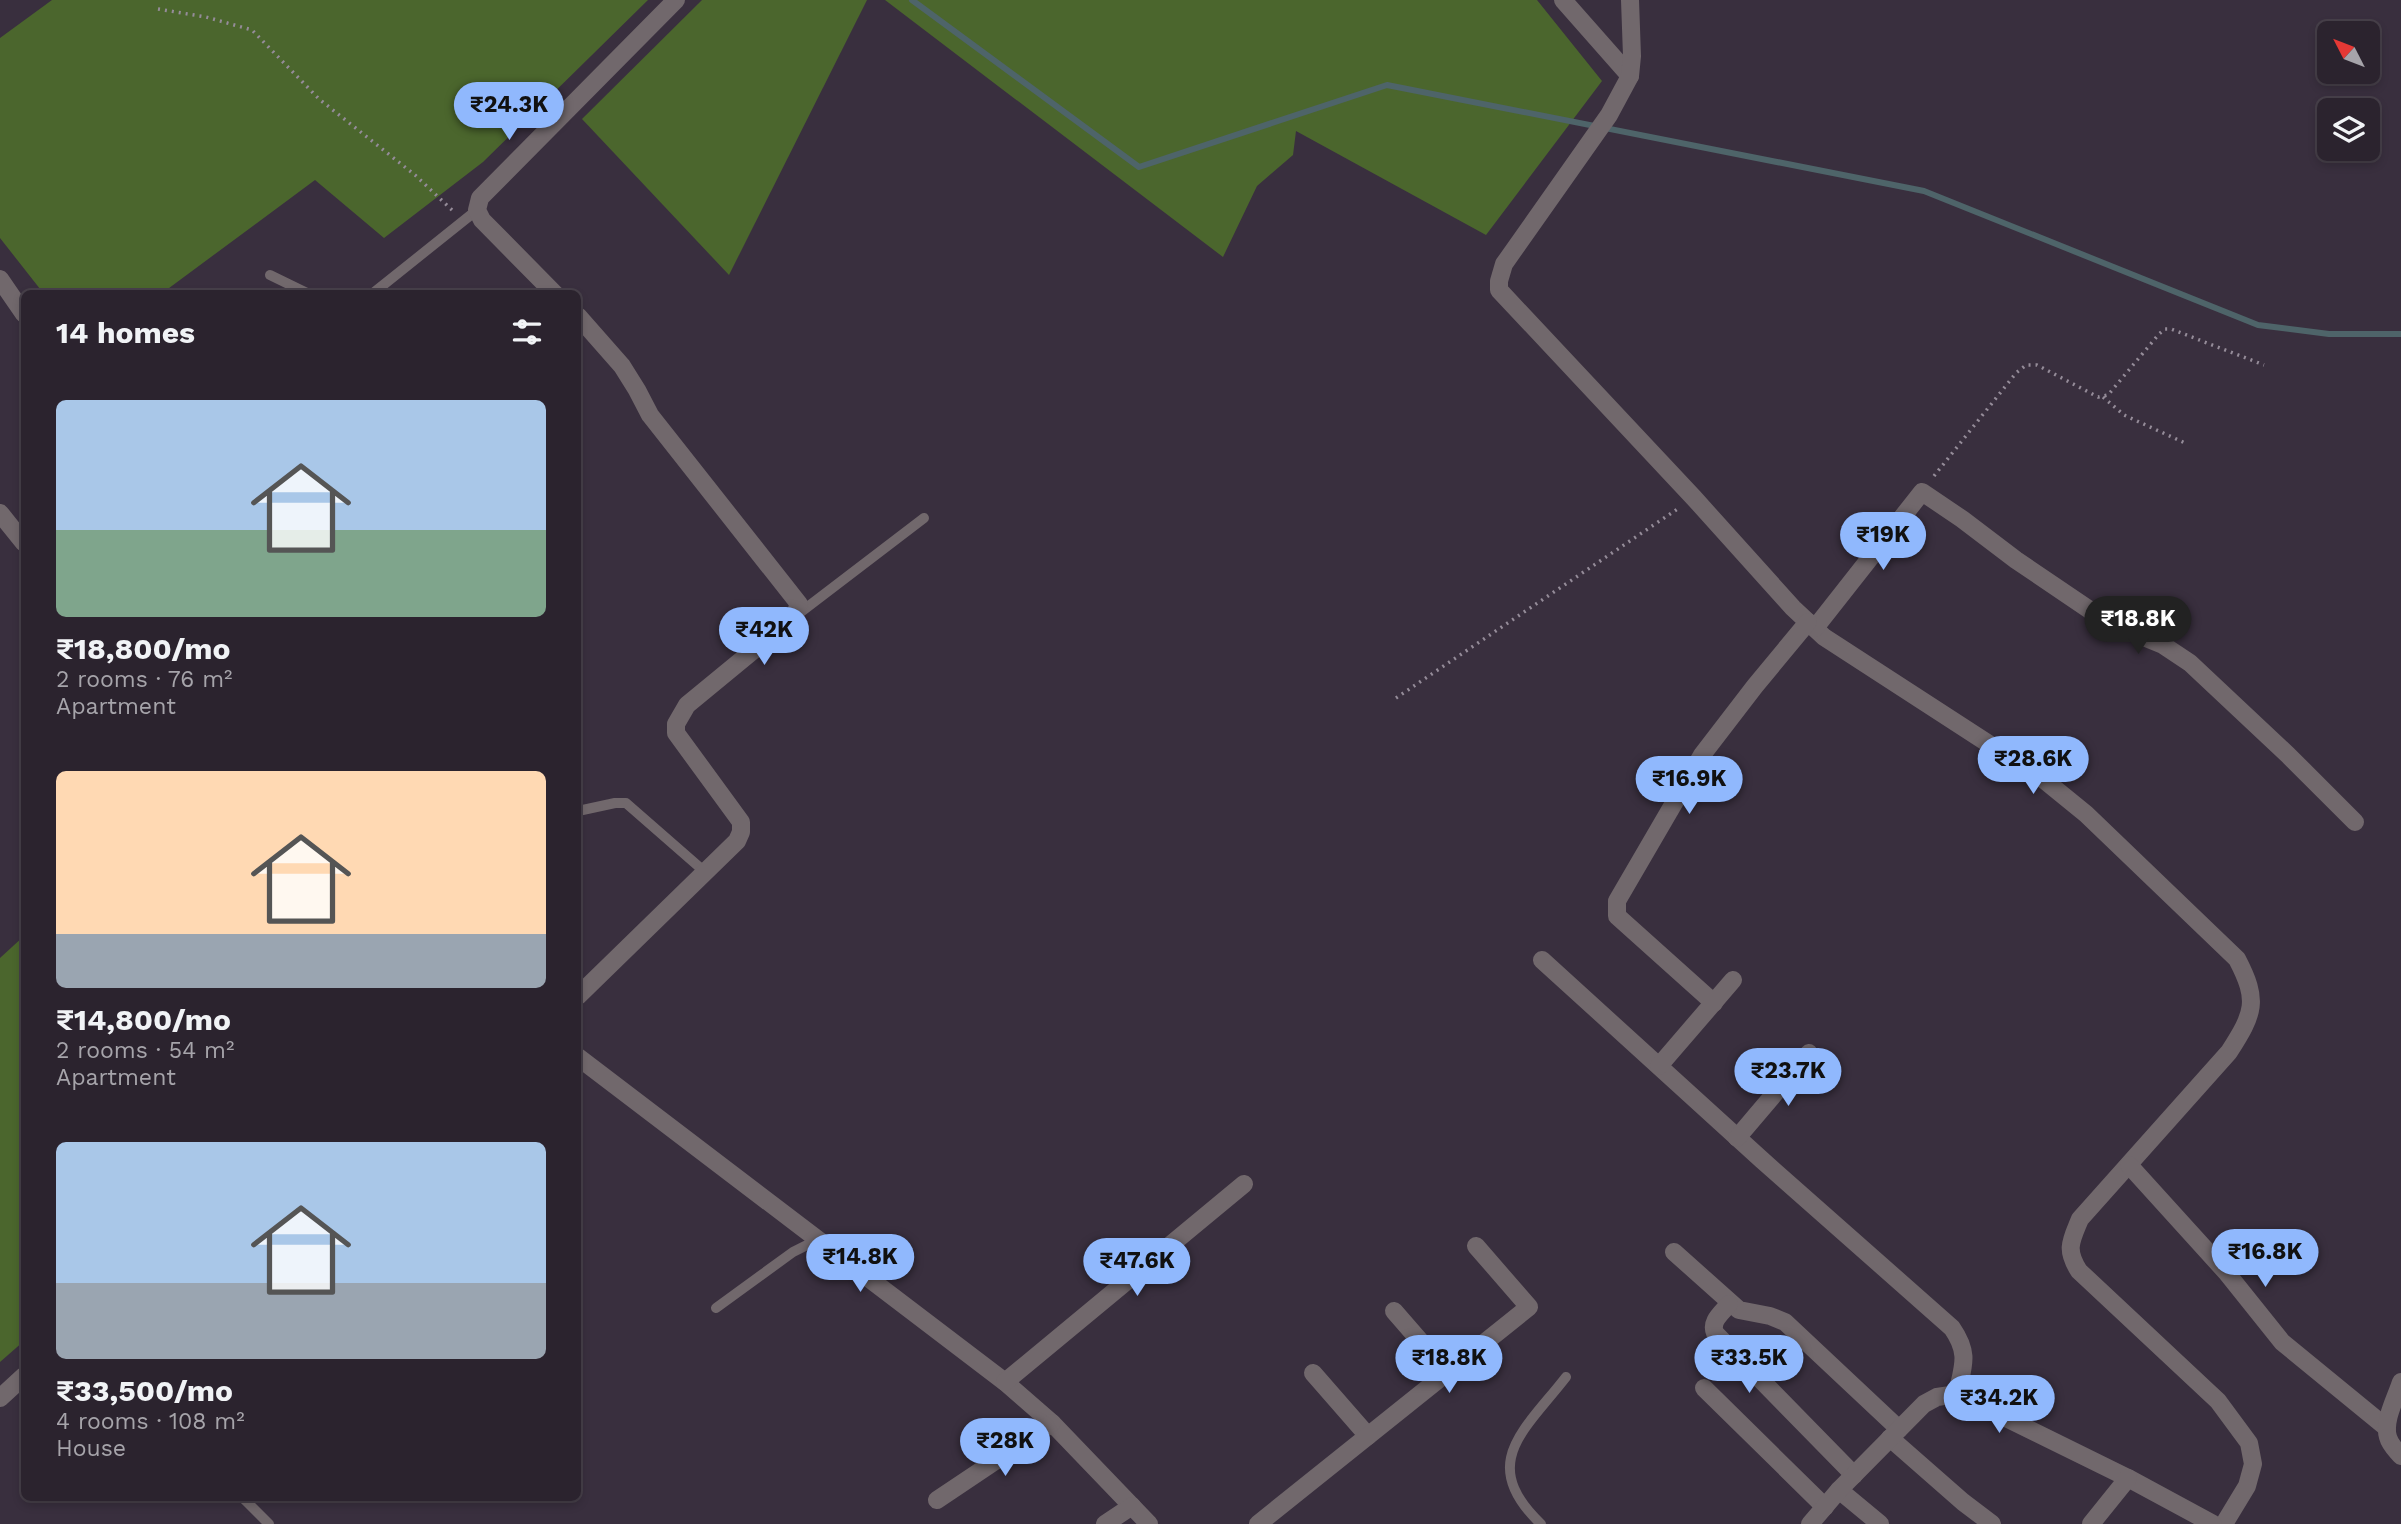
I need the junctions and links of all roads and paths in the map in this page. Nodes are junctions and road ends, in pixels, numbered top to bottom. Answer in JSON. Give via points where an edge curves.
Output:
{"nodes":[{"id":1,"x":676,"y":0,"type":"edge"},
{"id":2,"x":1563,"y":0,"type":"edge"},
{"id":3,"x":1630,"y":0,"type":"edge"},
{"id":4,"x":158,"y":9,"type":"dead end"},
{"id":5,"x":1630,"y":76,"type":"junction"},
{"id":6,"x":470,"y":215,"type":"junction"},
{"id":7,"x":270,"y":275,"type":"dead end"},
{"id":8,"x":0,"y":279,"type":"edge"},
{"id":9,"x":301,"y":290,"type":"edge"},
{"id":10,"x":377,"y":290,"type":"edge"},
{"id":11,"x":551,"y":290,"type":"edge"},
{"id":12,"x":21,"y":310,"type":"edge"},
{"id":13,"x":581,"y":319,"type":"edge"},
{"id":14,"x":2264,"y":365,"type":"dead end"},
{"id":15,"x":2103,"y":397,"type":"junction"},
{"id":16,"x":2185,"y":443,"type":"dead end"},
{"id":17,"x":1922,"y":492,"type":"junction"},
{"id":18,"x":1694,"y":498,"type":"junction"},
{"id":19,"x":0,"y":513,"type":"edge"},
{"id":20,"x":924,"y":518,"type":"dead end"},
{"id":21,"x":21,"y":539,"type":"edge"},
{"id":22,"x":794,"y":617,"type":"junction"},
{"id":23,"x":1812,"y":625,"type":"junction"},
{"id":24,"x":1396,"y":698,"type":"dead end"},
{"id":25,"x":581,"y":810,"type":"edge"},
{"id":26,"x":2354,"y":822,"type":"dead end"},
{"id":27,"x":705,"y":872,"type":"junction"},
{"id":28,"x":1542,"y":960,"type":"dead end"},
{"id":29,"x":1733,"y":980,"type":"dead end"},
{"id":30,"x":581,"y":993,"type":"edge"},
{"id":31,"x":1714,"y":1003,"type":"junction"},
{"id":32,"x":1809,"y":1053,"type":"dead end"},
{"id":33,"x":581,"y":1059,"type":"edge"},
{"id":34,"x":1659,"y":1066,"type":"junction"},
{"id":35,"x":1737,"y":1138,"type":"junction"},
{"id":36,"x":2129,"y":1165,"type":"junction"},
{"id":37,"x":1244,"y":1184,"type":"dead end"},
{"id":38,"x":819,"y":1239,"type":"junction"},
{"id":39,"x":1476,"y":1246,"type":"dead end"},
{"id":40,"x":1674,"y":1252,"type":"dead end"},
{"id":41,"x":1729,"y":1304,"type":"junction"},
{"id":42,"x":716,"y":1308,"type":"dead end"},
{"id":43,"x":1394,"y":1311,"type":"dead end"},
{"id":44,"x":1313,"y":1373,"type":"dead end"},
{"id":45,"x":1447,"y":1373,"type":"junction"},
{"id":46,"x":1566,"y":1377,"type":"dead end"},
{"id":47,"x":21,"y":1379,"type":"edge"},
{"id":48,"x":1005,"y":1382,"type":"junction"},
{"id":49,"x":2401,"y":1382,"type":"edge"},
{"id":50,"x":1704,"y":1388,"type":"dead end"},
{"id":51,"x":1957,"y":1394,"type":"junction"},
{"id":52,"x":0,"y":1398,"type":"edge"},
{"id":53,"x":1052,"y":1423,"type":"junction"},
{"id":54,"x":2387,"y":1428,"type":"junction"},
{"id":55,"x":1895,"y":1434,"type":"junction"},
{"id":56,"x":1368,"y":1436,"type":"junction"},
{"id":57,"x":2401,"y":1456,"type":"edge"},
{"id":58,"x":1854,"y":1475,"type":"junction"},
{"id":59,"x":2129,"y":1478,"type":"junction"},
{"id":60,"x":1839,"y":1490,"type":"junction"},
{"id":61,"x":937,"y":1500,"type":"dead end"},
{"id":62,"x":246,"y":1501,"type":"edge"},
{"id":63,"x":1132,"y":1506,"type":"junction"},
{"id":64,"x":1825,"y":1507,"type":"junction"},
{"id":65,"x":269,"y":1524,"type":"edge"},
{"id":66,"x":1105,"y":1524,"type":"edge"},
{"id":67,"x":1149,"y":1524,"type":"edge"},
{"id":68,"x":1258,"y":1524,"type":"edge"},
{"id":69,"x":1541,"y":1524,"type":"edge"},
{"id":70,"x":1811,"y":1524,"type":"edge"},
{"id":71,"x":1880,"y":1524,"type":"edge"},
{"id":72,"x":1992,"y":1524,"type":"edge"},
{"id":73,"x":2091,"y":1524,"type":"edge"},
{"id":74,"x":2213,"y":1524,"type":"edge"},
{"id":75,"x":2224,"y":1524,"type":"edge"}],
"edges":[{"from":1,"to":6,"type":"street","via":[[480,198]]},
{"from":2,"to":5,"type":"street"},
{"from":3,"to":5,"type":"street"},
{"from":4,"to":6,"type":"path","via":[[252,30],[319,99]]},
{"from":5,"to":18,"type":"street","via":[[1609,115],[1504,264],[1499,290]]},
{"from":6,"to":10,"type":"lane"},
{"from":6,"to":11,"type":"street","via":[[482,220]]},
{"from":7,"to":9,"type":"lane"},
{"from":8,"to":12,"type":"street"},
{"from":13,"to":22,"type":"street","via":[[622,366],[650,415],[797,599]]},
{"from":14,"to":15,"type":"path","via":[[2165,329]]},
{"from":15,"to":16,"type":"path","via":[[2124,415]]},
{"from":15,"to":17,"type":"path","via":[[2037,365],[2026,365]]},
{"from":17,"to":23,"type":"street"},
{"from":17,"to":26,"type":"street","via":[[2109,623],[2163,645],[2190,663]]},
{"from":18,"to":23,"type":"street"},
{"from":18,"to":24,"type":"path"},
{"from":19,"to":21,"type":"street"},
{"from":20,"to":22,"type":"lane"},
{"from":22,"to":27,"type":"street","via":[[687,705],[676,724],[676,733],[741,822],[737,841]]},
{"from":23,"to":31,"type":"street","via":[[1755,686],[1702,755],[1617,901],[1617,916]]},
{"from":23,"to":36,"type":"street","via":[[2043,779],[2086,814],[2237,959],[2249,981],[2252,1006],[2245,1028]]},
{"from":25,"to":27,"type":"lane","via":[[626,803]]},
{"from":27,"to":30,"type":"street"},
{"from":28,"to":34,"type":"street"},
{"from":29,"to":31,"type":"street"},
{"from":31,"to":34,"type":"street"},
{"from":32,"to":35,"type":"street"},
{"from":33,"to":38,"type":"street"},
{"from":34,"to":35,"type":"street"},
{"from":35,"to":51,"type":"street","via":[[1952,1328],[1965,1356]]},
{"from":36,"to":54,"type":"street","via":[[2283,1342]]},
{"from":36,"to":75,"type":"street","via":[[2080,1219],[2070,1257],[2079,1271],[2218,1401],[2249,1443],[2252,1464],[2247,1486]]},
{"from":37,"to":48,"type":"street"},
{"from":38,"to":42,"type":"lane","via":[[793,1252]]},
{"from":38,"to":48,"type":"street"},
{"from":39,"to":45,"type":"street","via":[[1529,1307]]},
{"from":40,"to":41,"type":"street"},
{"from":41,"to":55,"type":"street","via":[[1785,1322]]},
{"from":41,"to":58,"type":"street","via":[[1714,1322],[1715,1333]]},
{"from":43,"to":45,"type":"street"},
{"from":44,"to":56,"type":"street"},
{"from":45,"to":56,"type":"street"},
{"from":46,"to":69,"type":"lane","via":[[1515,1444],[1510,1458],[1509,1476],[1515,1492]]},
{"from":47,"to":52,"type":"street"},
{"from":48,"to":53,"type":"street"},
{"from":49,"to":54,"type":"street"},
{"from":50,"to":64,"type":"street"},
{"from":51,"to":55,"type":"street","via":[[1924,1404]]},
{"from":51,"to":59,"type":"street"},
{"from":53,"to":61,"type":"street"},
{"from":53,"to":63,"type":"street"},
{"from":54,"to":57,"type":"street","via":[[2390,1444]]},
{"from":55,"to":58,"type":"street"},
{"from":55,"to":72,"type":"street","via":[[1963,1502]]},
{"from":56,"to":68,"type":"street"},
{"from":58,"to":60,"type":"street"},
{"from":59,"to":73,"type":"street"},
{"from":59,"to":74,"type":"street"},
{"from":60,"to":64,"type":"street"},
{"from":60,"to":71,"type":"street"},
{"from":62,"to":65,"type":"lane"},
{"from":63,"to":66,"type":"street"},
{"from":63,"to":67,"type":"street"},
{"from":64,"to":70,"type":"street"}]}
